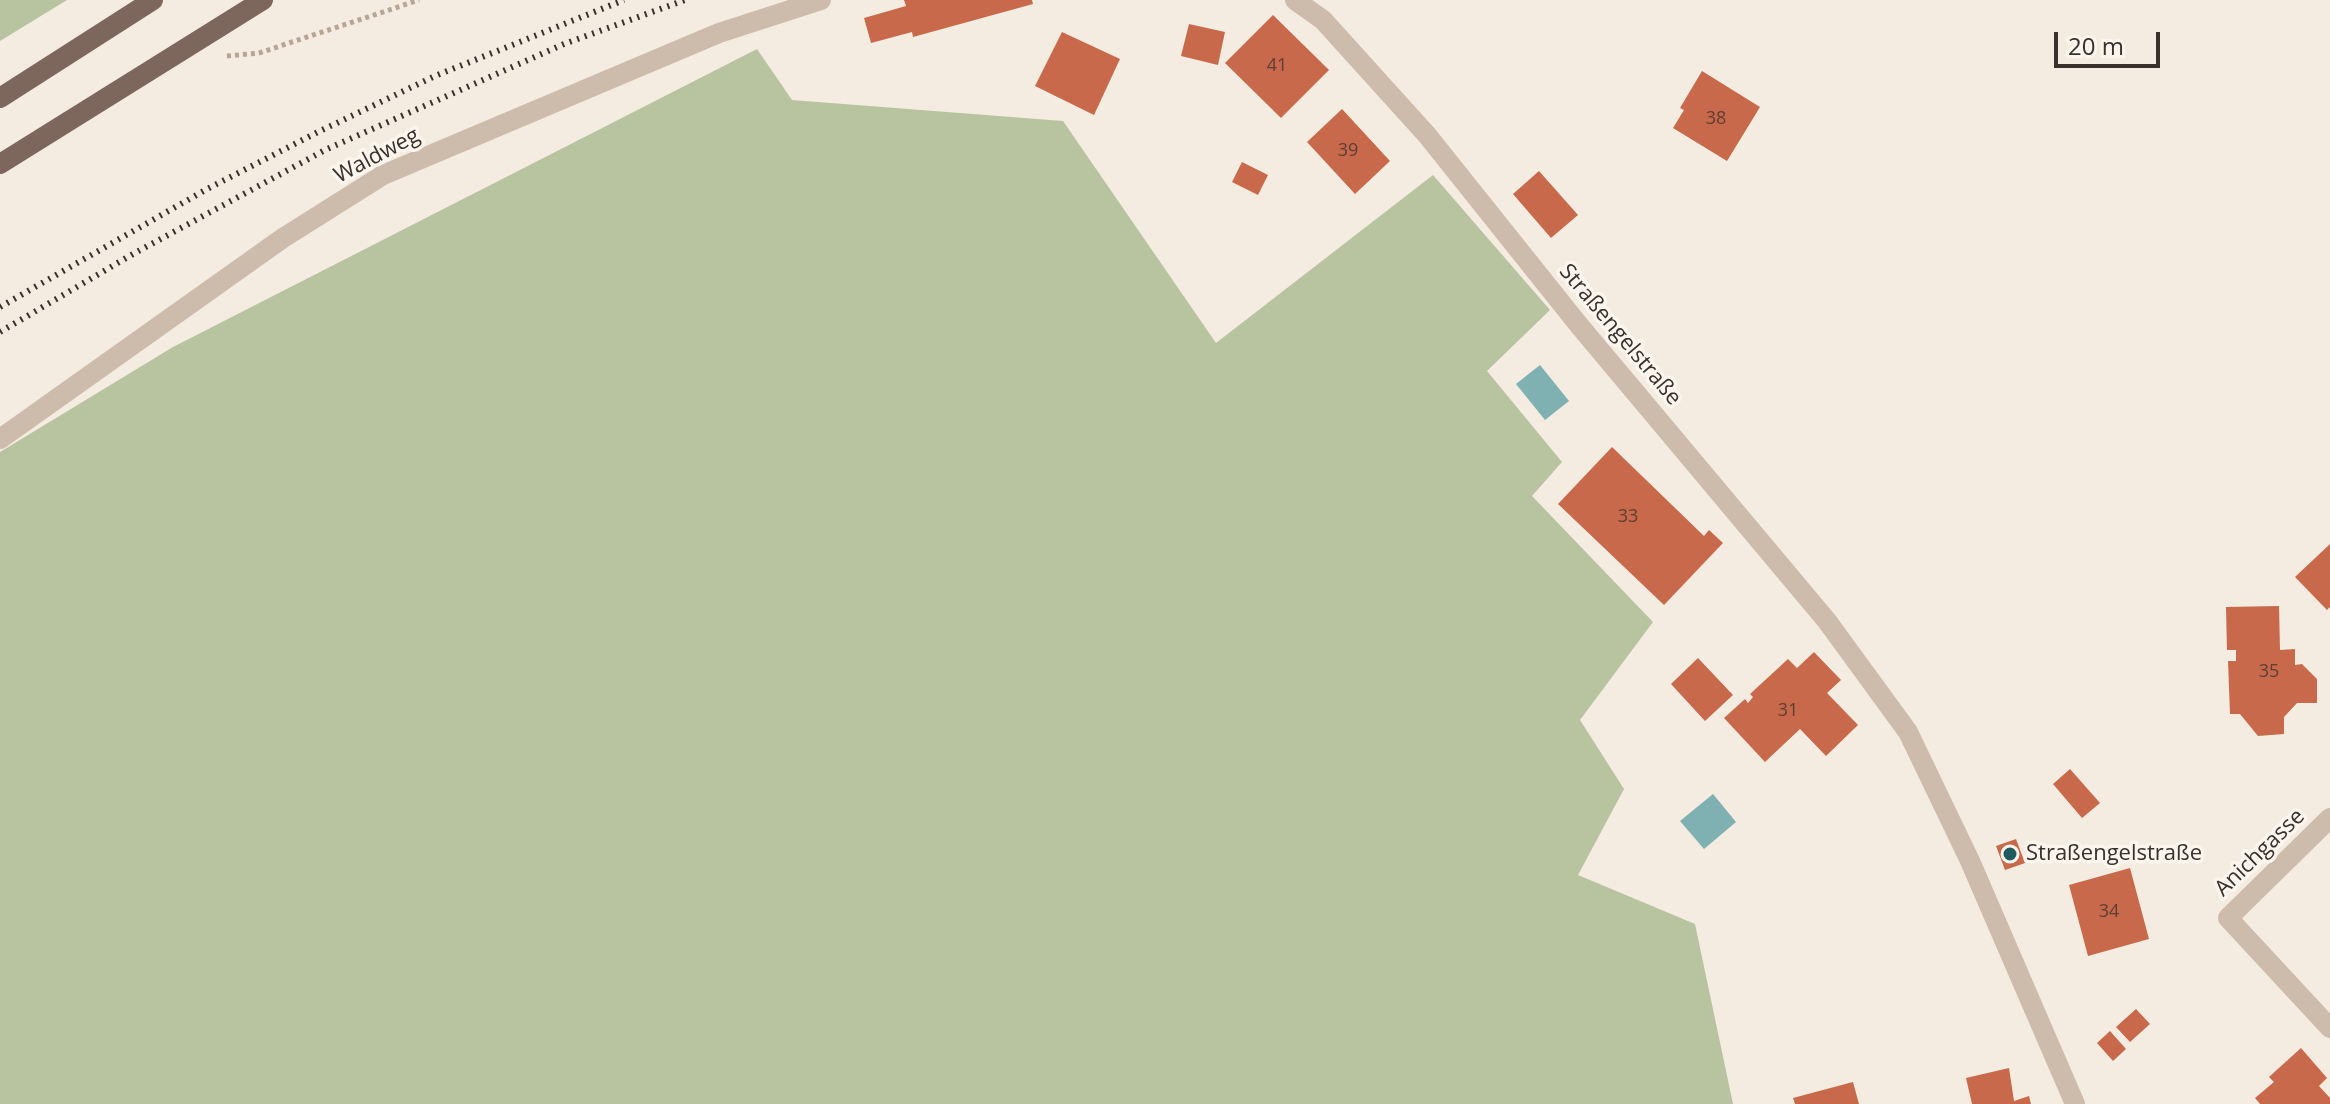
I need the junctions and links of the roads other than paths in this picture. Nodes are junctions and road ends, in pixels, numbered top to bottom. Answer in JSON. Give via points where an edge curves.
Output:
{"nodes":[{"id":1,"x":153,"y":0,"type":"edge"},
{"id":2,"x":263,"y":0,"type":"edge"},
{"id":3,"x":821,"y":0,"type":"edge"},
{"id":4,"x":1295,"y":0,"type":"edge"},
{"id":5,"x":0,"y":98,"type":"edge"},
{"id":6,"x":0,"y":164,"type":"edge"},
{"id":7,"x":0,"y":439,"type":"edge"},
{"id":8,"x":2330,"y":818,"type":"edge"},
{"id":9,"x":2330,"y":1028,"type":"edge"},
{"id":10,"x":2075,"y":1104,"type":"edge"}],
"edges":[{"from":1,"to":5,"type":"main road"},
{"from":2,"to":6,"type":"main road"},
{"from":3,"to":7,"type":"street","name":"Waldweg","via":[[719,33],[383,175],[283,238]]},
{"from":4,"to":10,"type":"street","name":"Straßengelstraße","via":[[1323,20],[1427,135],[1827,621],[1908,732]]},
{"from":8,"to":9,"type":"street","name":"Anichgasse","via":[[2228,918]]}]}
